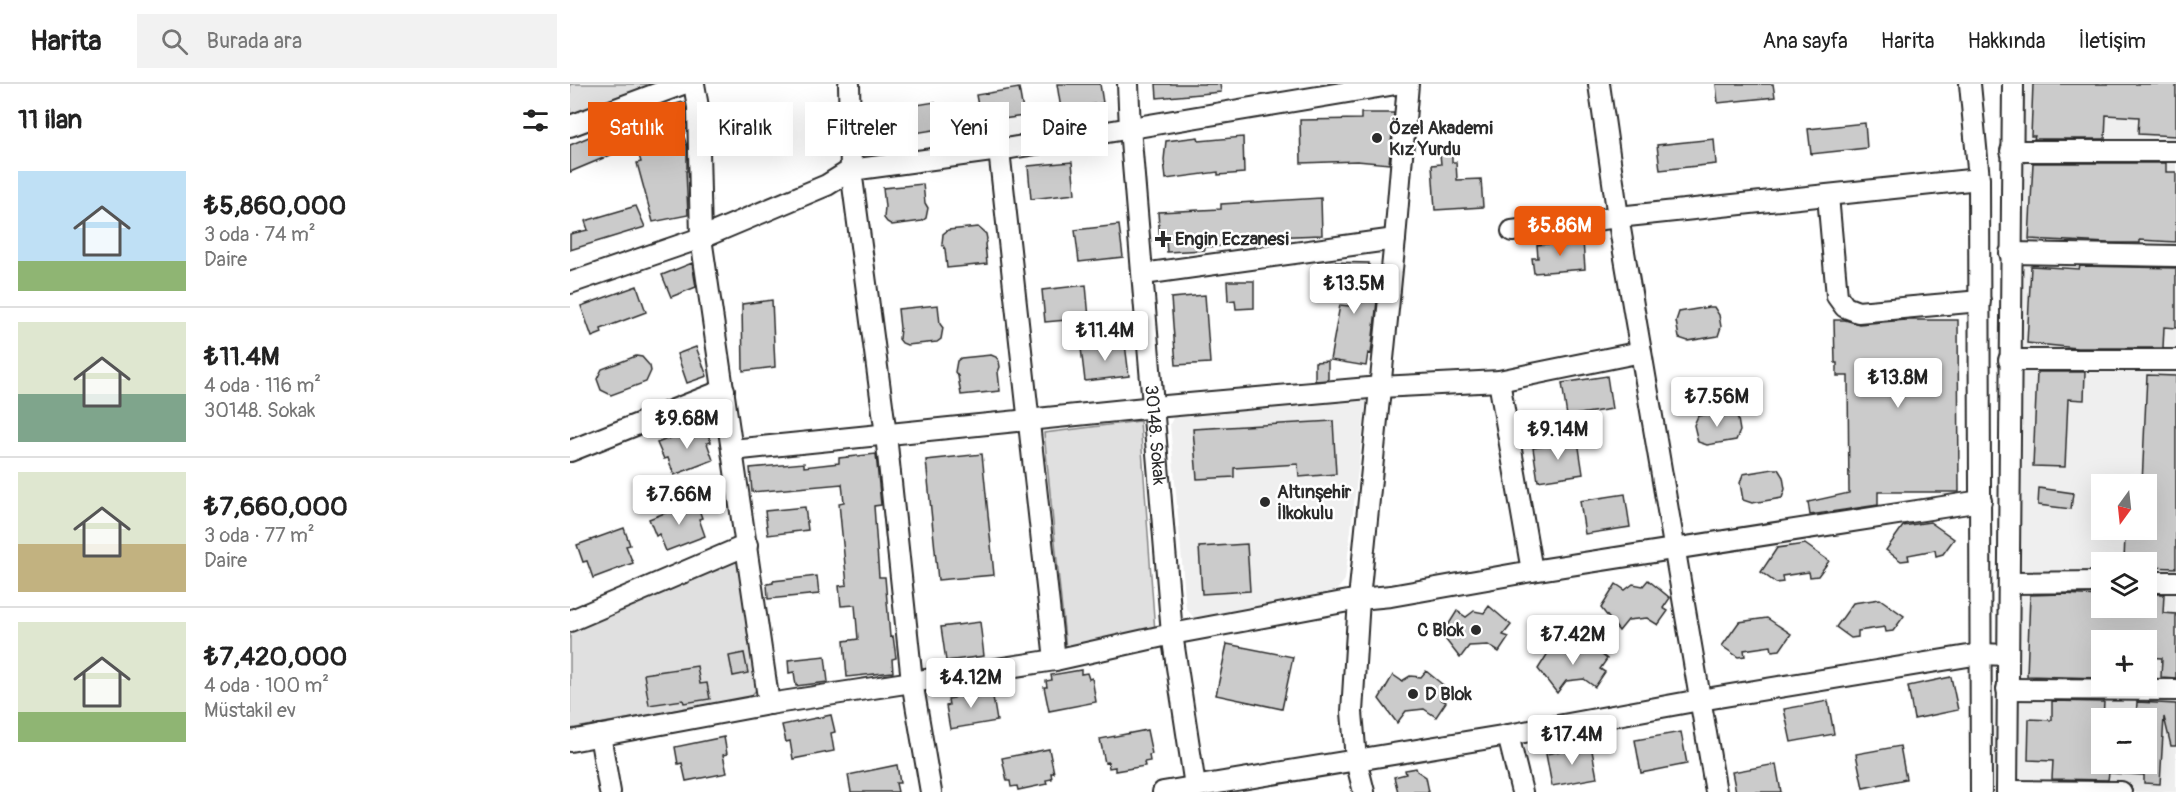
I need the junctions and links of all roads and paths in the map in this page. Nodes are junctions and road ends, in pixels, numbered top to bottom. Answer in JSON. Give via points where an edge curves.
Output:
{"nodes":[{"id":1,"x":683,"y":84,"type":"edge"},
{"id":2,"x":694,"y":84,"type":"edge"},
{"id":3,"x":849,"y":84,"type":"edge"},
{"id":4,"x":1128,"y":84,"type":"edge"},
{"id":5,"x":1396,"y":84,"type":"edge"},
{"id":6,"x":1408,"y":84,"type":"edge"},
{"id":7,"x":1599,"y":84,"type":"edge"},
{"id":8,"x":1970,"y":84,"type":"edge"},
{"id":9,"x":2013,"y":84,"type":"edge"},
{"id":10,"x":570,"y":126,"type":"edge"},
{"id":11,"x":1130,"y":128,"type":"junction"},
{"id":12,"x":1009,"y":148,"type":"edge"},
{"id":13,"x":2011,"y":151,"type":"junction"},
{"id":14,"x":2176,"y":151,"type":"edge"},
{"id":15,"x":955,"y":156,"type":"edge"},
{"id":16,"x":1000,"y":156,"type":"edge"},
{"id":17,"x":851,"y":170,"type":"junction"},
{"id":18,"x":1979,"y":179,"type":"junction"},
{"id":19,"x":1828,"y":196,"type":"junction"},
{"id":20,"x":1618,"y":217,"type":"junction"},
{"id":21,"x":1512,"y":231,"type":"dead end"},
{"id":22,"x":701,"y":238,"type":"junction"},
{"id":23,"x":1395,"y":240,"type":"junction"},
{"id":24,"x":2010,"y":253,"type":"junction"},
{"id":25,"x":2176,"y":256,"type":"edge"},
{"id":26,"x":1143,"y":274,"type":"junction"},
{"id":27,"x":570,"y":283,"type":"edge"},
{"id":28,"x":1980,"y":301,"type":"junction"},
{"id":29,"x":1641,"y":352,"type":"junction"},
{"id":30,"x":2009,"y":360,"type":"junction"},
{"id":31,"x":2176,"y":360,"type":"edge"},
{"id":32,"x":1499,"y":381,"type":"junction"},
{"id":33,"x":1380,"y":387,"type":"junction"},
{"id":34,"x":724,"y":390,"type":"junction"},
{"id":35,"x":1155,"y":407,"type":"junction"},
{"id":36,"x":1030,"y":419,"type":"junction"},
{"id":37,"x":886,"y":435,"type":"junction"},
{"id":38,"x":732,"y":450,"type":"junction"},
{"id":39,"x":570,"y":451,"type":"edge"},
{"id":40,"x":1980,"y":501,"type":"junction"},
{"id":41,"x":747,"y":545,"type":"junction"},
{"id":42,"x":1675,"y":550,"type":"junction"},
{"id":43,"x":1532,"y":571,"type":"junction"},
{"id":44,"x":2091,"y":582,"type":"edge"},
{"id":45,"x":2157,"y":582,"type":"edge"},
{"id":46,"x":2176,"y":582,"type":"edge"},
{"id":47,"x":2009,"y":583,"type":"junction"},
{"id":48,"x":1359,"y":599,"type":"junction"},
{"id":49,"x":570,"y":621,"type":"edge"},
{"id":50,"x":1172,"y":634,"type":"junction"},
{"id":51,"x":1980,"y":654,"type":"junction"},
{"id":52,"x":2008,"y":655,"type":"junction"},
{"id":53,"x":1055,"y":660,"type":"junction"},
{"id":54,"x":912,"y":681,"type":"junction"},
{"id":55,"x":2007,"y":689,"type":"junction"},
{"id":56,"x":2176,"y":690,"type":"edge"},
{"id":57,"x":1700,"y":700,"type":"junction"},
{"id":58,"x":769,"y":704,"type":"junction"},
{"id":59,"x":600,"y":735,"type":"junction"},
{"id":60,"x":1508,"y":735,"type":"junction"},
{"id":61,"x":570,"y":741,"type":"edge"},
{"id":62,"x":1356,"y":760,"type":"junction"},
{"id":63,"x":1205,"y":788,"type":"edge"},
{"id":64,"x":2007,"y":791,"type":"edge"},
{"id":65,"x":610,"y":792,"type":"edge"},
{"id":66,"x":931,"y":792,"type":"edge"},
{"id":67,"x":1163,"y":792,"type":"edge"},
{"id":68,"x":1364,"y":792,"type":"edge"},
{"id":69,"x":1522,"y":792,"type":"edge"},
{"id":70,"x":1716,"y":792,"type":"edge"},
{"id":71,"x":1981,"y":792,"type":"edge"},
{"id":72,"x":2121,"y":792,"type":"edge"}],
"edges":[{"from":1,"to":10,"type":"street"},
{"from":2,"to":22,"type":"street"},
{"from":3,"to":17,"type":"street"},
{"from":4,"to":11,"type":"street","name":"30148. Sokak"},
{"from":5,"to":11,"type":"street"},
{"from":6,"to":23,"type":"street"},
{"from":7,"to":20,"type":"street"},
{"from":8,"to":18,"type":"street"},
{"from":9,"to":13,"type":"street"},
{"from":11,"to":12,"type":"street"},
{"from":11,"to":26,"type":"street","name":"30148. Sokak"},
{"from":13,"to":14,"type":"street"},
{"from":13,"to":24,"type":"street"},
{"from":15,"to":17,"type":"street"},
{"from":16,"to":36,"type":"street"},
{"from":17,"to":22,"type":"street"},
{"from":17,"to":37,"type":"street"},
{"from":18,"to":19,"type":"street"},
{"from":18,"to":28,"type":"street"},
{"from":19,"to":20,"type":"street"},
{"from":19,"to":28,"type":"street","via":[[1837,296],[1845,307],[1858,312]]},
{"from":20,"to":21,"type":"street"},
{"from":20,"to":29,"type":"street"},
{"from":22,"to":27,"type":"street"},
{"from":22,"to":34,"type":"street"},
{"from":23,"to":26,"type":"street"},
{"from":23,"to":33,"type":"street"},
{"from":24,"to":25,"type":"street"},
{"from":24,"to":30,"type":"street"},
{"from":26,"to":35,"type":"street","name":"30148. Sokak"},
{"from":28,"to":40,"type":"street"},
{"from":29,"to":32,"type":"street"},
{"from":29,"to":42,"type":"street"},
{"from":30,"to":31,"type":"street"},
{"from":30,"to":47,"type":"street"},
{"from":32,"to":33,"type":"street"},
{"from":32,"to":43,"type":"street"},
{"from":33,"to":35,"type":"street"},
{"from":33,"to":48,"type":"street"},
{"from":34,"to":38,"type":"street"},
{"from":34,"to":39,"type":"street"},
{"from":35,"to":36,"type":"street"},
{"from":35,"to":50,"type":"street","name":"30148. Sokak"},
{"from":36,"to":37,"type":"street"},
{"from":36,"to":53,"type":"street"},
{"from":37,"to":38,"type":"street"},
{"from":37,"to":54,"type":"street"},
{"from":38,"to":41,"type":"street"},
{"from":40,"to":42,"type":"street"},
{"from":40,"to":51,"type":"street"},
{"from":41,"to":49,"type":"street"},
{"from":41,"to":58,"type":"street"},
{"from":42,"to":43,"type":"street"},
{"from":42,"to":57,"type":"street"},
{"from":43,"to":48,"type":"street","via":[[1391,597]]},
{"from":44,"to":47,"type":"street"},
{"from":45,"to":46,"type":"street"},
{"from":47,"to":52,"type":"street"},
{"from":48,"to":50,"type":"street"},
{"from":48,"to":62,"type":"street","via":[[1353,712]]},
{"from":50,"to":53,"type":"street"},
{"from":50,"to":63,"type":"street","name":"30148. Sokak"},
{"from":51,"to":52,"type":"street"},
{"from":51,"to":57,"type":"street"},
{"from":51,"to":71,"type":"street"},
{"from":52,"to":55,"type":"street"},
{"from":53,"to":54,"type":"street"},
{"from":54,"to":58,"type":"street"},
{"from":54,"to":66,"type":"street"},
{"from":55,"to":56,"type":"street"},
{"from":55,"to":64,"type":"street"},
{"from":57,"to":60,"type":"street"},
{"from":57,"to":70,"type":"street"},
{"from":58,"to":59,"type":"street"},
{"from":59,"to":61,"type":"street"},
{"from":59,"to":65,"type":"street"},
{"from":60,"to":62,"type":"street"},
{"from":60,"to":69,"type":"street"},
{"from":62,"to":63,"type":"street"},
{"from":62,"to":68,"type":"street"},
{"from":63,"to":67,"type":"street"},
{"from":64,"to":72,"type":"street"}]}
